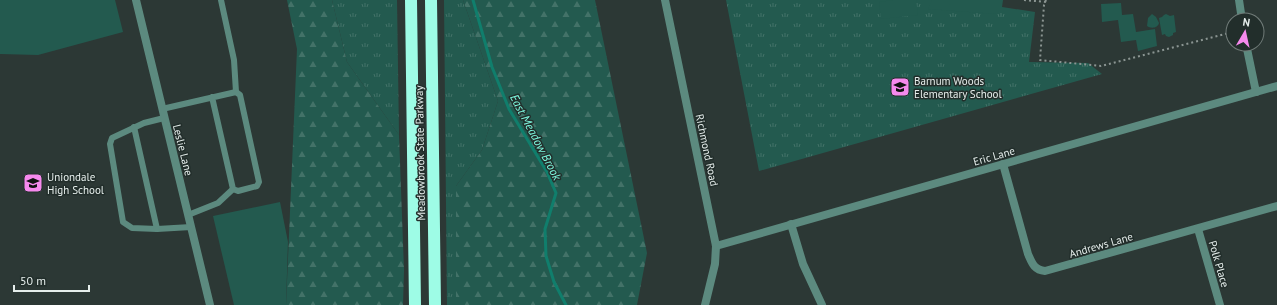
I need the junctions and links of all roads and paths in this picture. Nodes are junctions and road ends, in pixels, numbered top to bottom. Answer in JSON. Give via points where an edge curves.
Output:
{"nodes":[{"id":1,"x":136,"y":0,"type":"edge"},
{"id":2,"x":221,"y":0,"type":"edge"},
{"id":3,"x":411,"y":0,"type":"edge"},
{"id":4,"x":431,"y":0,"type":"edge"},
{"id":5,"x":665,"y":0,"type":"edge"},
{"id":6,"x":1024,"y":0,"type":"edge"},
{"id":7,"x":1239,"y":0,"type":"edge"},
{"id":8,"x":1046,"y":1,"type":"edge"},
{"id":9,"x":1241,"y":12,"type":"edge"},
{"id":10,"x":1225,"y":34,"type":"edge"},
{"id":11,"x":1248,"y":52,"type":"edge"},
{"id":12,"x":1277,"y":86,"type":"edge"},
{"id":13,"x":236,"y":92,"type":"junction"},
{"id":14,"x":1256,"y":92,"type":"junction"},
{"id":15,"x":212,"y":97,"type":"junction"},
{"id":16,"x":162,"y":109,"type":"junction"},
{"id":17,"x":164,"y":118,"type":"junction"},
{"id":18,"x":134,"y":128,"type":"junction"},
{"id":19,"x":1003,"y":164,"type":"junction"},
{"id":20,"x":233,"y":189,"type":"junction"},
{"id":21,"x":1277,"y":206,"type":"edge"},
{"id":22,"x":188,"y":215,"type":"junction"},
{"id":23,"x":791,"y":224,"type":"junction"},
{"id":24,"x":191,"y":227,"type":"junction"},
{"id":25,"x":1198,"y":229,"type":"junction"},
{"id":26,"x":157,"y":230,"type":"junction"},
{"id":27,"x":716,"y":246,"type":"junction"},
{"id":28,"x":210,"y":305,"type":"edge"},
{"id":29,"x":415,"y":305,"type":"edge"},
{"id":30,"x":435,"y":305,"type":"edge"},
{"id":31,"x":705,"y":305,"type":"edge"},
{"id":32,"x":822,"y":305,"type":"edge"},
{"id":33,"x":1220,"y":305,"type":"edge"}],
"edges":[{"from":1,"to":16,"type":"street","name":"Leslie Lane"},
{"from":2,"to":13,"type":"lane","via":[[234,60]]},
{"from":3,"to":29,"type":"highway","name":"Meadowbrook State Parkway"},
{"from":4,"to":30,"type":"highway","name":"Meadowbrook State Parkway"},
{"from":5,"to":27,"type":"street","name":"Richmond Road"},
{"from":6,"to":8,"type":"path"},
{"from":7,"to":9,"type":"street"},
{"from":8,"to":10,"type":"path","via":[[1040,60],[1101,66]]},
{"from":11,"to":14,"type":"street"},
{"from":12,"to":14,"type":"street","name":"Eric Lane"},
{"from":13,"to":15,"type":"lane"},
{"from":13,"to":20,"type":"lane","via":[[240,95],[259,182],[257,186],[238,191]]},
{"from":14,"to":19,"type":"street","name":"Eric Lane"},
{"from":15,"to":16,"type":"lane"},
{"from":15,"to":20,"type":"lane"},
{"from":16,"to":17,"type":"street","name":"Leslie Lane"},
{"from":17,"to":18,"type":"lane"},
{"from":17,"to":22,"type":"street","name":"Leslie Lane"},
{"from":18,"to":26,"type":"lane"},
{"from":18,"to":26,"type":"lane","via":[[112,138],[110,144],[123,222],[132,228]]},
{"from":19,"to":23,"type":"street","name":"Eric Lane"},
{"from":19,"to":25,"type":"street","name":"Andrews Lane","via":[[1028,254],[1034,267],[1039,270],[1052,270]]},
{"from":20,"to":22,"type":"lane","via":[[218,204]]},
{"from":21,"to":25,"type":"street","name":"Andrews Lane"},
{"from":22,"to":24,"type":"street","name":"Leslie Lane"},
{"from":23,"to":27,"type":"street","name":"Eric Lane"},
{"from":23,"to":32,"type":"street","via":[[803,264]]},
{"from":24,"to":26,"type":"lane"},
{"from":24,"to":28,"type":"street","name":"Leslie Lane"},
{"from":25,"to":33,"type":"street","name":"Polk Place"},
{"from":27,"to":31,"type":"street","name":"Richmond Road","via":[[716,260]]}]}
